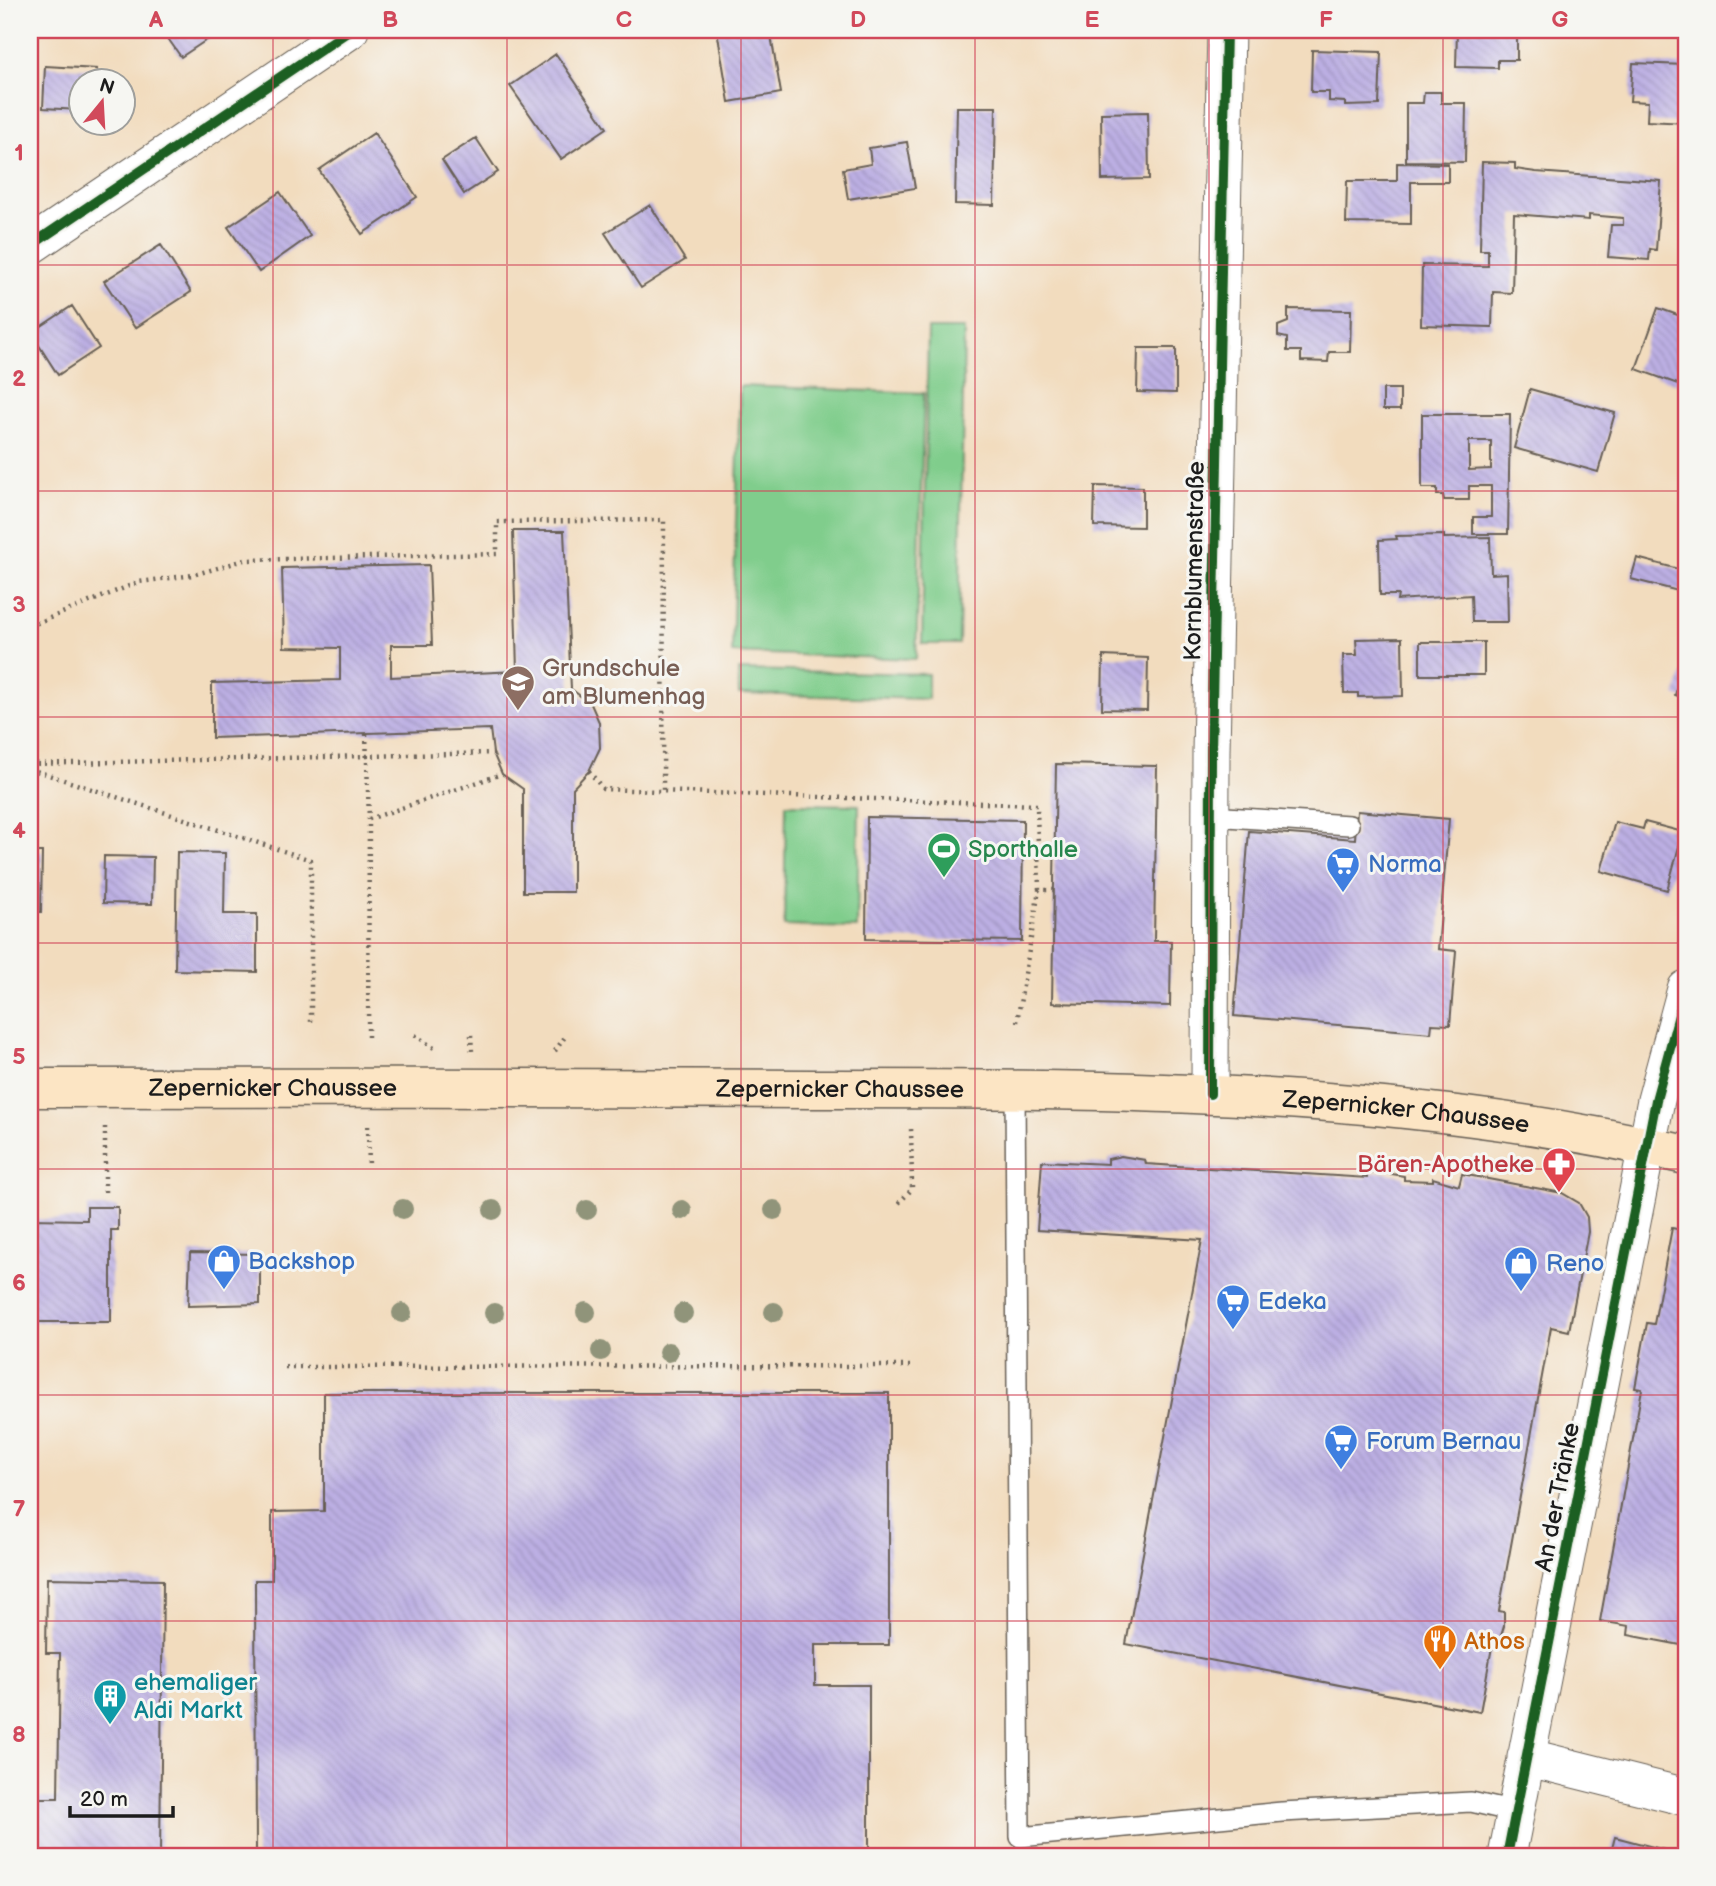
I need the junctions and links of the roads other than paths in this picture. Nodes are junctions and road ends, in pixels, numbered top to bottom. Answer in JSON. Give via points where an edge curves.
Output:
{"nodes":[{"id":1,"x":350,"y":30,"type":"edge"},
{"id":2,"x":1226,"y":30,"type":"edge"},
{"id":3,"x":30,"y":246,"type":"edge"},
{"id":4,"x":1211,"y":816,"type":"junction"},
{"id":5,"x":1349,"y":825,"type":"dead end"},
{"id":6,"x":1686,"y":989,"type":"edge"},
{"id":7,"x":30,"y":1088,"type":"edge"},
{"id":8,"x":1014,"y":1089,"type":"junction"},
{"id":9,"x":1210,"y":1094,"type":"junction"},
{"id":10,"x":1647,"y":1146,"type":"junction"},
{"id":11,"x":1686,"y":1155,"type":"edge"},
{"id":12,"x":1526,"y":1757,"type":"junction"},
{"id":13,"x":1686,"y":1797,"type":"edge"},
{"id":14,"x":1515,"y":1812,"type":"junction"},
{"id":15,"x":1507,"y":1856,"type":"edge"}],
"edges":[{"from":1,"to":3,"type":"street"},
{"from":2,"to":4,"type":"street","name":"Kornblumenstraße"},
{"from":4,"to":5,"type":"lane"},
{"from":4,"to":9,"type":"street","name":"Kornblumenstraße"},
{"from":6,"to":10,"type":"street","name":"An der Tränke"},
{"from":7,"to":8,"type":"main road","name":"Zepernicker Chaussee"},
{"from":8,"to":9,"type":"main road","name":"Zepernicker Chaussee"},
{"from":8,"to":14,"type":"lane","via":[[1020,1837],[1282,1812],[1471,1802]]},
{"from":9,"to":10,"type":"main road","name":"Zepernicker Chaussee","via":[[1430,1109]]},
{"from":10,"to":11,"type":"main road","name":"Zepernicker Chaussee"},
{"from":10,"to":12,"type":"street","name":"An der Tränke"},
{"from":12,"to":13,"type":"street"},
{"from":12,"to":14,"type":"street","name":"An der Tränke"},
{"from":14,"to":15,"type":"street","name":"An der Tränke"}]}
